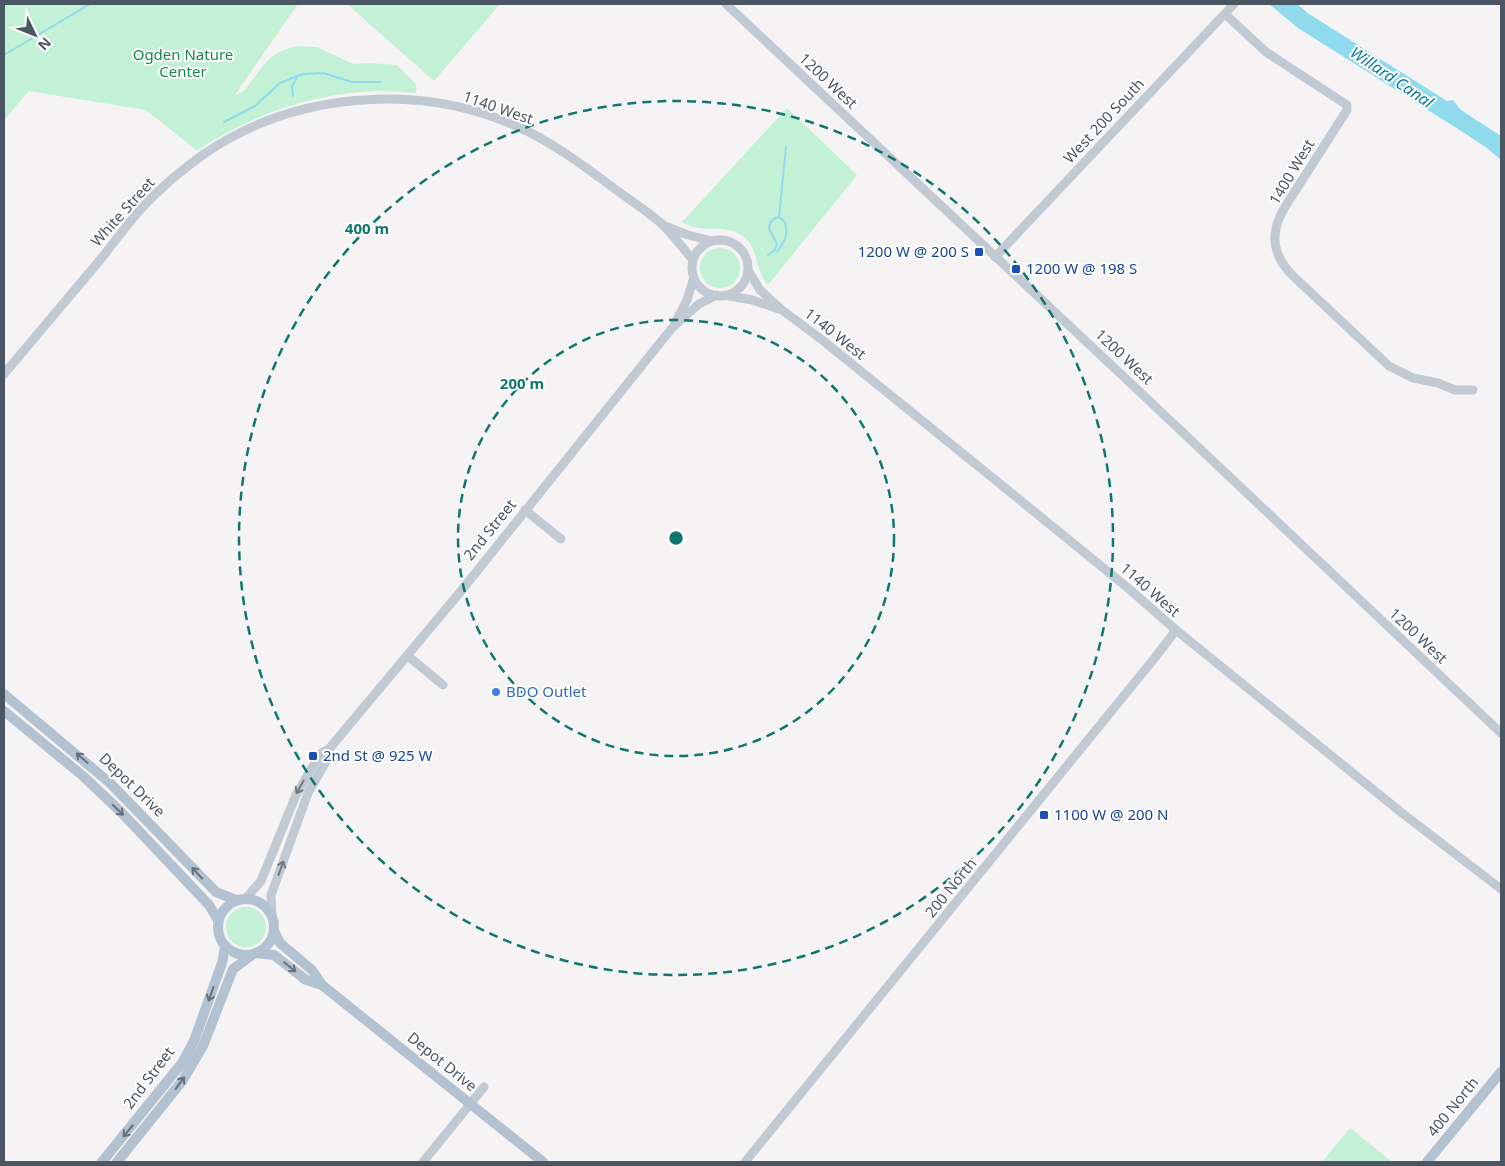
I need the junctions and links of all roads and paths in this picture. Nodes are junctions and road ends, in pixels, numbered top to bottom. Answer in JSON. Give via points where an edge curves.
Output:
{"nodes":[{"id":1,"x":726,"y":4,"type":"edge"},
{"id":2,"x":1234,"y":4,"type":"edge"},
{"id":3,"x":1225,"y":14,"type":"junction"},
{"id":4,"x":298,"y":111,"type":"joint"},
{"id":5,"x":662,"y":225,"type":"junction"},
{"id":6,"x":712,"y":241,"type":"junction"},
{"id":7,"x":995,"y":257,"type":"junction"},
{"id":8,"x":693,"y":260,"type":"junction"},
{"id":9,"x":748,"y":270,"type":"junction"},
{"id":10,"x":694,"y":277,"type":"junction"},
{"id":11,"x":717,"y":295,"type":"junction"},
{"id":12,"x":729,"y":296,"type":"junction"},
{"id":13,"x":782,"y":310,"type":"junction"},
{"id":14,"x":672,"y":328,"type":"junction"},
{"id":15,"x":4,"y":374,"type":"edge"},
{"id":16,"x":1473,"y":390,"type":"dead end"},
{"id":17,"x":526,"y":510,"type":"junction"},
{"id":18,"x":561,"y":539,"type":"dead end"},
{"id":19,"x":1176,"y":630,"type":"junction"},
{"id":20,"x":408,"y":656,"type":"junction"},
{"id":21,"x":443,"y":685,"type":"dead end"},
{"id":22,"x":4,"y":694,"type":"edge"},
{"id":23,"x":4,"y":711,"type":"edge"},
{"id":24,"x":1501,"y":733,"type":"edge"},
{"id":25,"x":329,"y":749,"type":"junction"},
{"id":26,"x":1501,"y":890,"type":"edge"},
{"id":27,"x":241,"y":899,"type":"junction"},
{"id":28,"x":272,"y":915,"type":"junction"},
{"id":29,"x":218,"y":920,"type":"junction"},
{"id":30,"x":274,"y":931,"type":"junction"},
{"id":31,"x":225,"y":947,"type":"junction"},
{"id":32,"x":254,"y":954,"type":"junction"},
{"id":33,"x":322,"y":985,"type":"junction"},
{"id":34,"x":1501,"y":1072,"type":"edge"},
{"id":35,"x":484,"y":1086,"type":"dead end"},
{"id":36,"x":470,"y":1104,"type":"junction"},
{"id":37,"x":102,"y":1162,"type":"edge"},
{"id":38,"x":117,"y":1162,"type":"edge"},
{"id":39,"x":423,"y":1162,"type":"edge"},
{"id":40,"x":542,"y":1162,"type":"edge"},
{"id":41,"x":745,"y":1162,"type":"edge"},
{"id":42,"x":1427,"y":1162,"type":"edge"}],
"edges":[{"from":1,"to":7,"type":"street","name":"1200 West"},
{"from":2,"to":3,"type":"street","name":"West 200 South"},
{"from":3,"to":7,"type":"street","name":"West 200 South"},
{"from":3,"to":16,"type":"street","name":"1400 West","via":[[1266,52],[1347,106],[1283,210],[1276,228],[1277,249],[1284,266],[1389,366],[1413,378],[1455,390]]},
{"from":4,"to":5,"type":"street","name":"1140 West","via":[[341,101],[408,99],[480,112],[513,124],[575,159]]},
{"from":4,"to":15,"type":"street","name":"White Street","via":[[235,136],[205,154],[161,188]]},
{"from":5,"to":6,"type":"street","name":"1140 West","via":[[688,236]]},
{"from":5,"to":8,"type":"street","name":"1140 West"},
{"from":6,"to":8,"type":"street","via":[[697,251]]},
{"from":6,"to":9,"type":"street","via":[[721,240],[738,246],[744,253]]},
{"from":7,"to":24,"type":"street","name":"1200 West"},
{"from":8,"to":10,"type":"street"},
{"from":9,"to":12,"type":"street","via":[[742,286]]},
{"from":9,"to":13,"type":"street","name":"1140 West","via":[[760,290]]},
{"from":10,"to":11,"type":"street","via":[[702,289]]},
{"from":10,"to":14,"type":"street","name":"2nd Street","via":[[687,300]]},
{"from":11,"to":12,"type":"street"},
{"from":11,"to":14,"type":"street","name":"2nd Street","via":[[699,304]]},
{"from":12,"to":13,"type":"street","name":"1140 West"},
{"from":13,"to":19,"type":"street","name":"1140 West","via":[[983,470]]},
{"from":14,"to":17,"type":"street","name":"2nd Street"},
{"from":17,"to":18,"type":"street"},
{"from":17,"to":20,"type":"street","name":"2nd Street"},
{"from":19,"to":26,"type":"street","name":"1140 West"},
{"from":19,"to":41,"type":"street","name":"200 North"},
{"from":20,"to":21,"type":"street"},
{"from":20,"to":25,"type":"street","name":"2nd Street"},
{"from":27,"to":22,"type":"main road","name":"Depot Drive","one_way":true,"via":[[216,892],[110,783]]},
{"from":23,"to":29,"type":"main road","name":"Depot Drive","one_way":true,"via":[[121,812],[209,905]]},
{"from":25,"to":27,"type":"street","name":"2nd Street","one_way":true,"via":[[320,754],[296,795],[261,881]]},
{"from":28,"to":25,"type":"street","name":"2nd Street","one_way":true,"via":[[271,895],[308,793],[328,758]]},
{"from":27,"to":28,"type":"main road","via":[[258,901]]},
{"from":27,"to":29,"type":"main road","via":[[225,907]]},
{"from":28,"to":30,"type":"main road"},
{"from":29,"to":31,"type":"main road","via":[[217,933]]},
{"from":30,"to":32,"type":"main road","via":[[268,944]]},
{"from":30,"to":33,"type":"main road","name":"Depot Drive","via":[[280,943],[312,970]]},
{"from":31,"to":32,"type":"main road","via":[[242,956]]},
{"from":31,"to":37,"type":"main road","name":"2nd Street","one_way":true,"via":[[194,1041],[182,1063]]},
{"from":32,"to":33,"type":"main road","name":"Depot Drive","one_way":true,"via":[[274,955],[306,980]]},
{"from":38,"to":32,"type":"main road","name":"2nd Street","one_way":true,"via":[[183,1080],[203,1046],[233,969]]},
{"from":33,"to":36,"type":"main road","name":"Depot Drive"},
{"from":34,"to":42,"type":"main road","name":"400 North"},
{"from":35,"to":36,"type":"street"},
{"from":36,"to":39,"type":"street"},
{"from":36,"to":40,"type":"main road","name":"Depot Drive"}]}
